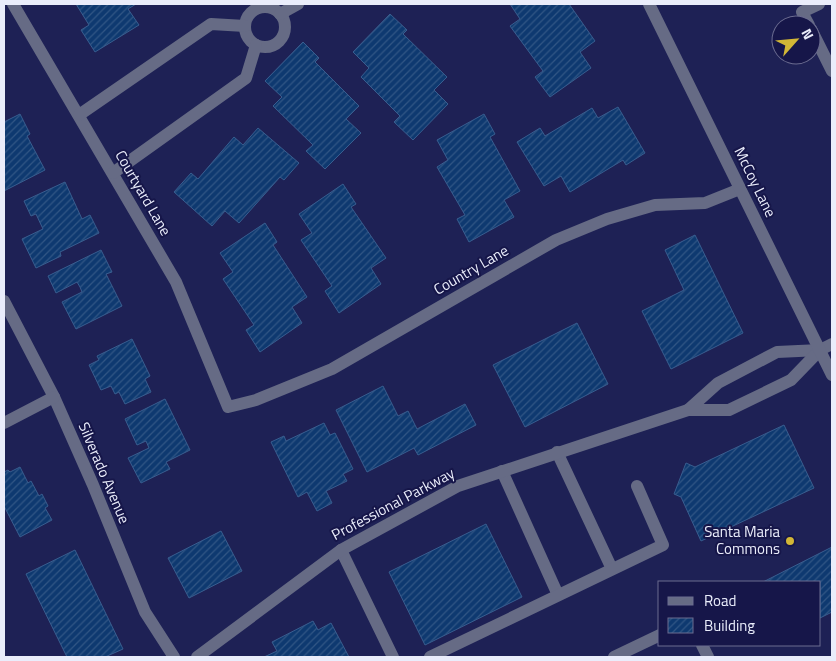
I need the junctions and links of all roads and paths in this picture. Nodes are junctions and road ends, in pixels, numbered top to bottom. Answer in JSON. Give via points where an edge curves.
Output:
{"nodes":[{"id":1,"x":13,"y":4,"type":"edge"},
{"id":2,"x":298,"y":4,"type":"edge"},
{"id":3,"x":649,"y":4,"type":"edge"},
{"id":4,"x":819,"y":4,"type":"edge"},
{"id":5,"x":280,"y":14,"type":"junction"},
{"id":6,"x":804,"y":15,"type":"edge"},
{"id":7,"x":244,"y":26,"type":"junction"},
{"id":8,"x":256,"y":45,"type":"junction"},
{"id":9,"x":821,"y":49,"type":"edge"},
{"id":10,"x":832,"y":71,"type":"edge"},
{"id":11,"x":78,"y":115,"type":"junction"},
{"id":12,"x":113,"y":173,"type":"junction"},
{"id":13,"x":740,"y":189,"type":"junction"},
{"id":14,"x":4,"y":301,"type":"edge"},
{"id":15,"x":832,"y":344,"type":"edge"},
{"id":16,"x":820,"y":350,"type":"junction"},
{"id":17,"x":832,"y":375,"type":"edge"},
{"id":18,"x":54,"y":397,"type":"junction"},
{"id":19,"x":228,"y":407,"type":"joint"},
{"id":20,"x":688,"y":410,"type":"junction"},
{"id":21,"x":4,"y":423,"type":"edge"},
{"id":22,"x":557,"y":452,"type":"junction"},
{"id":23,"x":502,"y":471,"type":"junction"},
{"id":24,"x":637,"y":486,"type":"dead end"},
{"id":25,"x":341,"y":550,"type":"junction"},
{"id":26,"x":612,"y":569,"type":"junction"},
{"id":27,"x":558,"y":595,"type":"junction"},
{"id":28,"x":658,"y":636,"type":"edge"},
{"id":29,"x":174,"y":657,"type":"edge"},
{"id":30,"x":197,"y":657,"type":"edge"},
{"id":31,"x":393,"y":657,"type":"edge"},
{"id":32,"x":430,"y":657,"type":"edge"},
{"id":33,"x":614,"y":657,"type":"edge"}],
"edges":[{"from":1,"to":11,"type":"street","name":"Courtyard Lane"},
{"from":2,"to":5,"type":"street"},
{"from":3,"to":13,"type":"street","name":"McCoy Lane"},
{"from":4,"to":6,"type":"street","via":[[802,12]]},
{"from":5,"to":7,"type":"street","via":[[273,8],[257,8],[246,17]]},
{"from":5,"to":8,"type":"street","via":[[285,29],[278,42],[264,47]]},
{"from":7,"to":8,"type":"street","via":[[250,41]]},
{"from":7,"to":11,"type":"street","via":[[211,24]]},
{"from":8,"to":12,"type":"street","via":[[246,78]]},
{"from":9,"to":10,"type":"street"},
{"from":11,"to":12,"type":"street","name":"Courtyard Lane"},
{"from":12,"to":19,"type":"street","name":"Courtyard Lane","via":[[176,282]]},
{"from":13,"to":16,"type":"street","name":"McCoy Lane"},
{"from":13,"to":19,"type":"street","name":"Country Lane","via":[[705,203],[656,205],[607,219],[556,240],[332,369],[256,400]]},
{"from":14,"to":18,"type":"street","name":"Silverado Avenue"},
{"from":15,"to":16,"type":"street","name":"Professional Parkway"},
{"from":16,"to":17,"type":"street","name":"McCoy Lane"},
{"from":16,"to":20,"type":"street","name":"Professional Parkway","via":[[777,352],[718,383]]},
{"from":16,"to":20,"type":"street","name":"Professional Parkway","via":[[791,380],[729,410]]},
{"from":18,"to":21,"type":"street"},
{"from":18,"to":29,"type":"street","name":"Silverado Avenue","via":[[145,612]]},
{"from":20,"to":22,"type":"street","name":"Professional Parkway"},
{"from":22,"to":23,"type":"street","name":"Professional Parkway"},
{"from":22,"to":26,"type":"street"},
{"from":23,"to":25,"type":"street","name":"Professional Parkway","via":[[458,486]]},
{"from":23,"to":27,"type":"street"},
{"from":24,"to":26,"type":"street","via":[[663,545]]},
{"from":25,"to":30,"type":"street","name":"Professional Parkway"},
{"from":25,"to":31,"type":"street"},
{"from":26,"to":27,"type":"street"},
{"from":27,"to":32,"type":"street"},
{"from":28,"to":33,"type":"street"}]}
